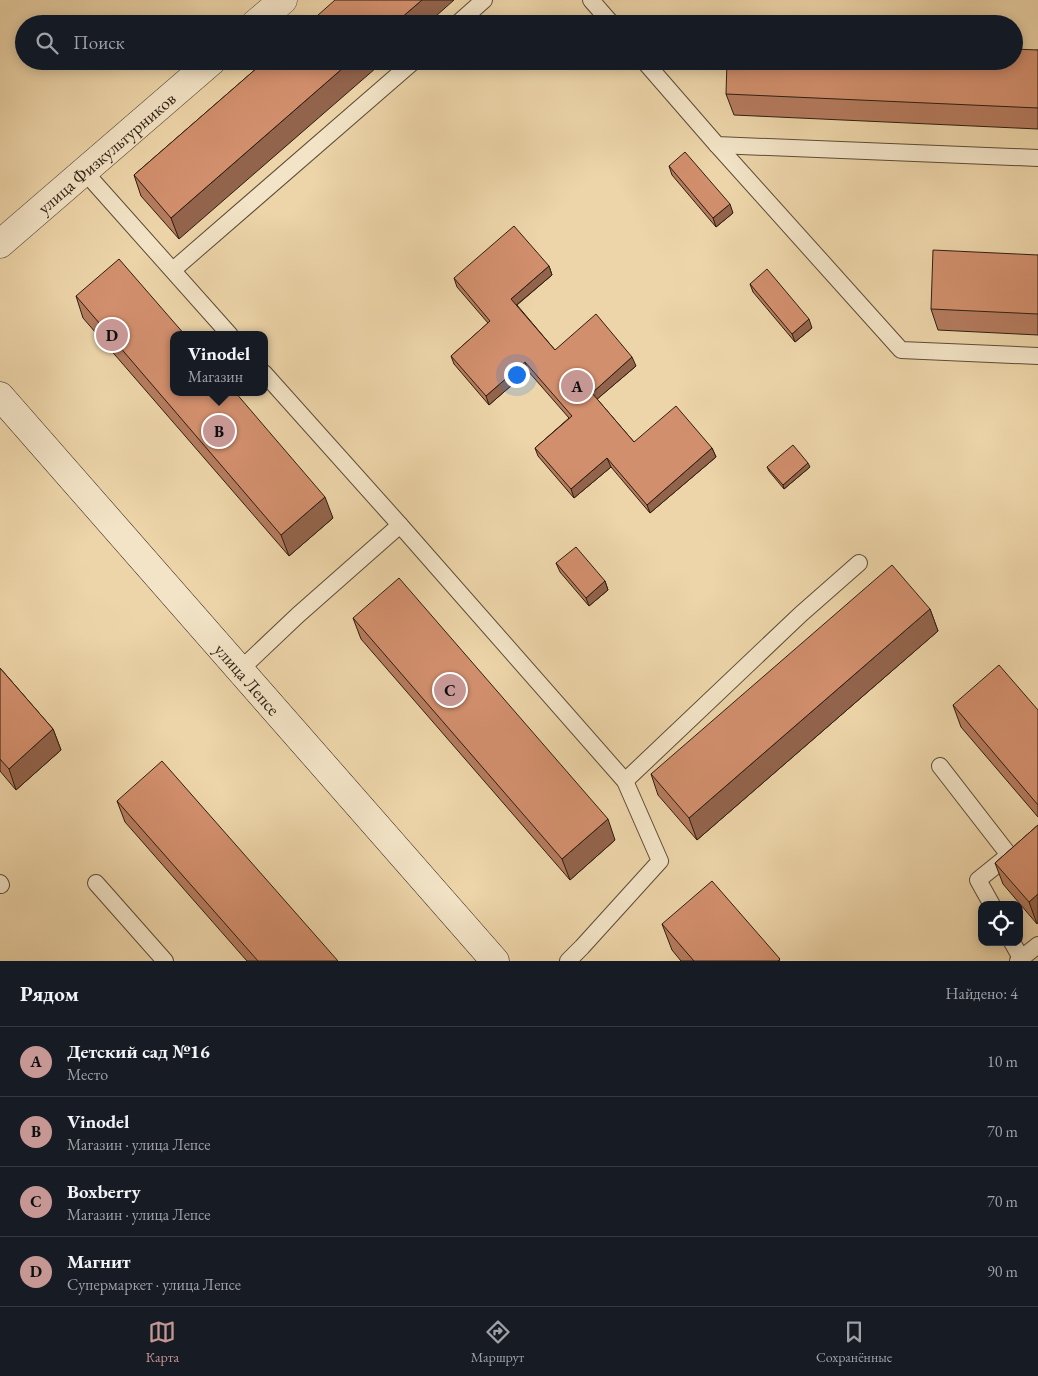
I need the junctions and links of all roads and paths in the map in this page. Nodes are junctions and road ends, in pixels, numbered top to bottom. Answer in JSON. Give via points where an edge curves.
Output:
{"nodes":[{"id":1,"x":283,"y":0,"type":"edge"},
{"id":2,"x":484,"y":0,"type":"edge"},
{"id":3,"x":591,"y":0,"type":"edge"},
{"id":4,"x":266,"y":15,"type":"edge"},
{"id":5,"x":467,"y":15,"type":"edge"},
{"id":6,"x":604,"y":15,"type":"edge"},
{"id":7,"x":202,"y":70,"type":"edge"},
{"id":8,"x":404,"y":70,"type":"edge"},
{"id":9,"x":652,"y":70,"type":"edge"},
{"id":10,"x":717,"y":144,"type":"junction"},
{"id":11,"x":1038,"y":158,"type":"edge"},
{"id":12,"x":84,"y":171,"type":"junction"},
{"id":13,"x":0,"y":244,"type":"edge"},
{"id":14,"x":173,"y":270,"type":"junction"},
{"id":15,"x":226,"y":331,"type":"edge"},
{"id":16,"x":1038,"y":356,"type":"edge"},
{"id":17,"x":268,"y":377,"type":"edge"},
{"id":18,"x":0,"y":396,"type":"edge"},
{"id":19,"x":400,"y":525,"type":"junction"},
{"id":20,"x":859,"y":562,"type":"dead end"},
{"id":21,"x":241,"y":669,"type":"junction"},
{"id":22,"x":940,"y":766,"type":"dead end"},
{"id":23,"x":624,"y":781,"type":"junction"},
{"id":24,"x":96,"y":883,"type":"dead end"},
{"id":25,"x":990,"y":901,"type":"edge"},
{"id":26,"x":1038,"y":945,"type":"edge"},
{"id":27,"x":1014,"y":946,"type":"edge"},
{"id":28,"x":1020,"y":960,"type":"edge"},
{"id":29,"x":165,"y":961,"type":"edge"},
{"id":30,"x":494,"y":961,"type":"edge"},
{"id":31,"x":568,"y":961,"type":"edge"}],
"edges":[{"from":1,"to":4,"type":"main road"},
{"from":2,"to":5,"type":"lane"},
{"from":3,"to":6,"type":"lane"},
{"from":7,"to":12,"type":"main road","name":"улица Физкультурников"},
{"from":8,"to":14,"type":"lane"},
{"from":9,"to":10,"type":"lane"},
{"from":10,"to":11,"type":"lane"},
{"from":10,"to":16,"type":"lane","via":[[901,350]]},
{"from":12,"to":13,"type":"main road","name":"улица Физкультурников"},
{"from":12,"to":14,"type":"lane"},
{"from":14,"to":15,"type":"lane"},
{"from":17,"to":19,"type":"lane"},
{"from":18,"to":21,"type":"main road","name":"улица Лепсе"},
{"from":19,"to":21,"type":"lane"},
{"from":19,"to":23,"type":"lane"},
{"from":20,"to":23,"type":"lane"},
{"from":21,"to":30,"type":"main road","name":"улица Лепсе"},
{"from":22,"to":25,"type":"lane","via":[[1009,855],[978,880]]},
{"from":23,"to":31,"type":"lane","via":[[660,861]]},
{"from":24,"to":29,"type":"lane"},
{"from":26,"to":28,"type":"lane"},
{"from":27,"to":28,"type":"lane"}]}
